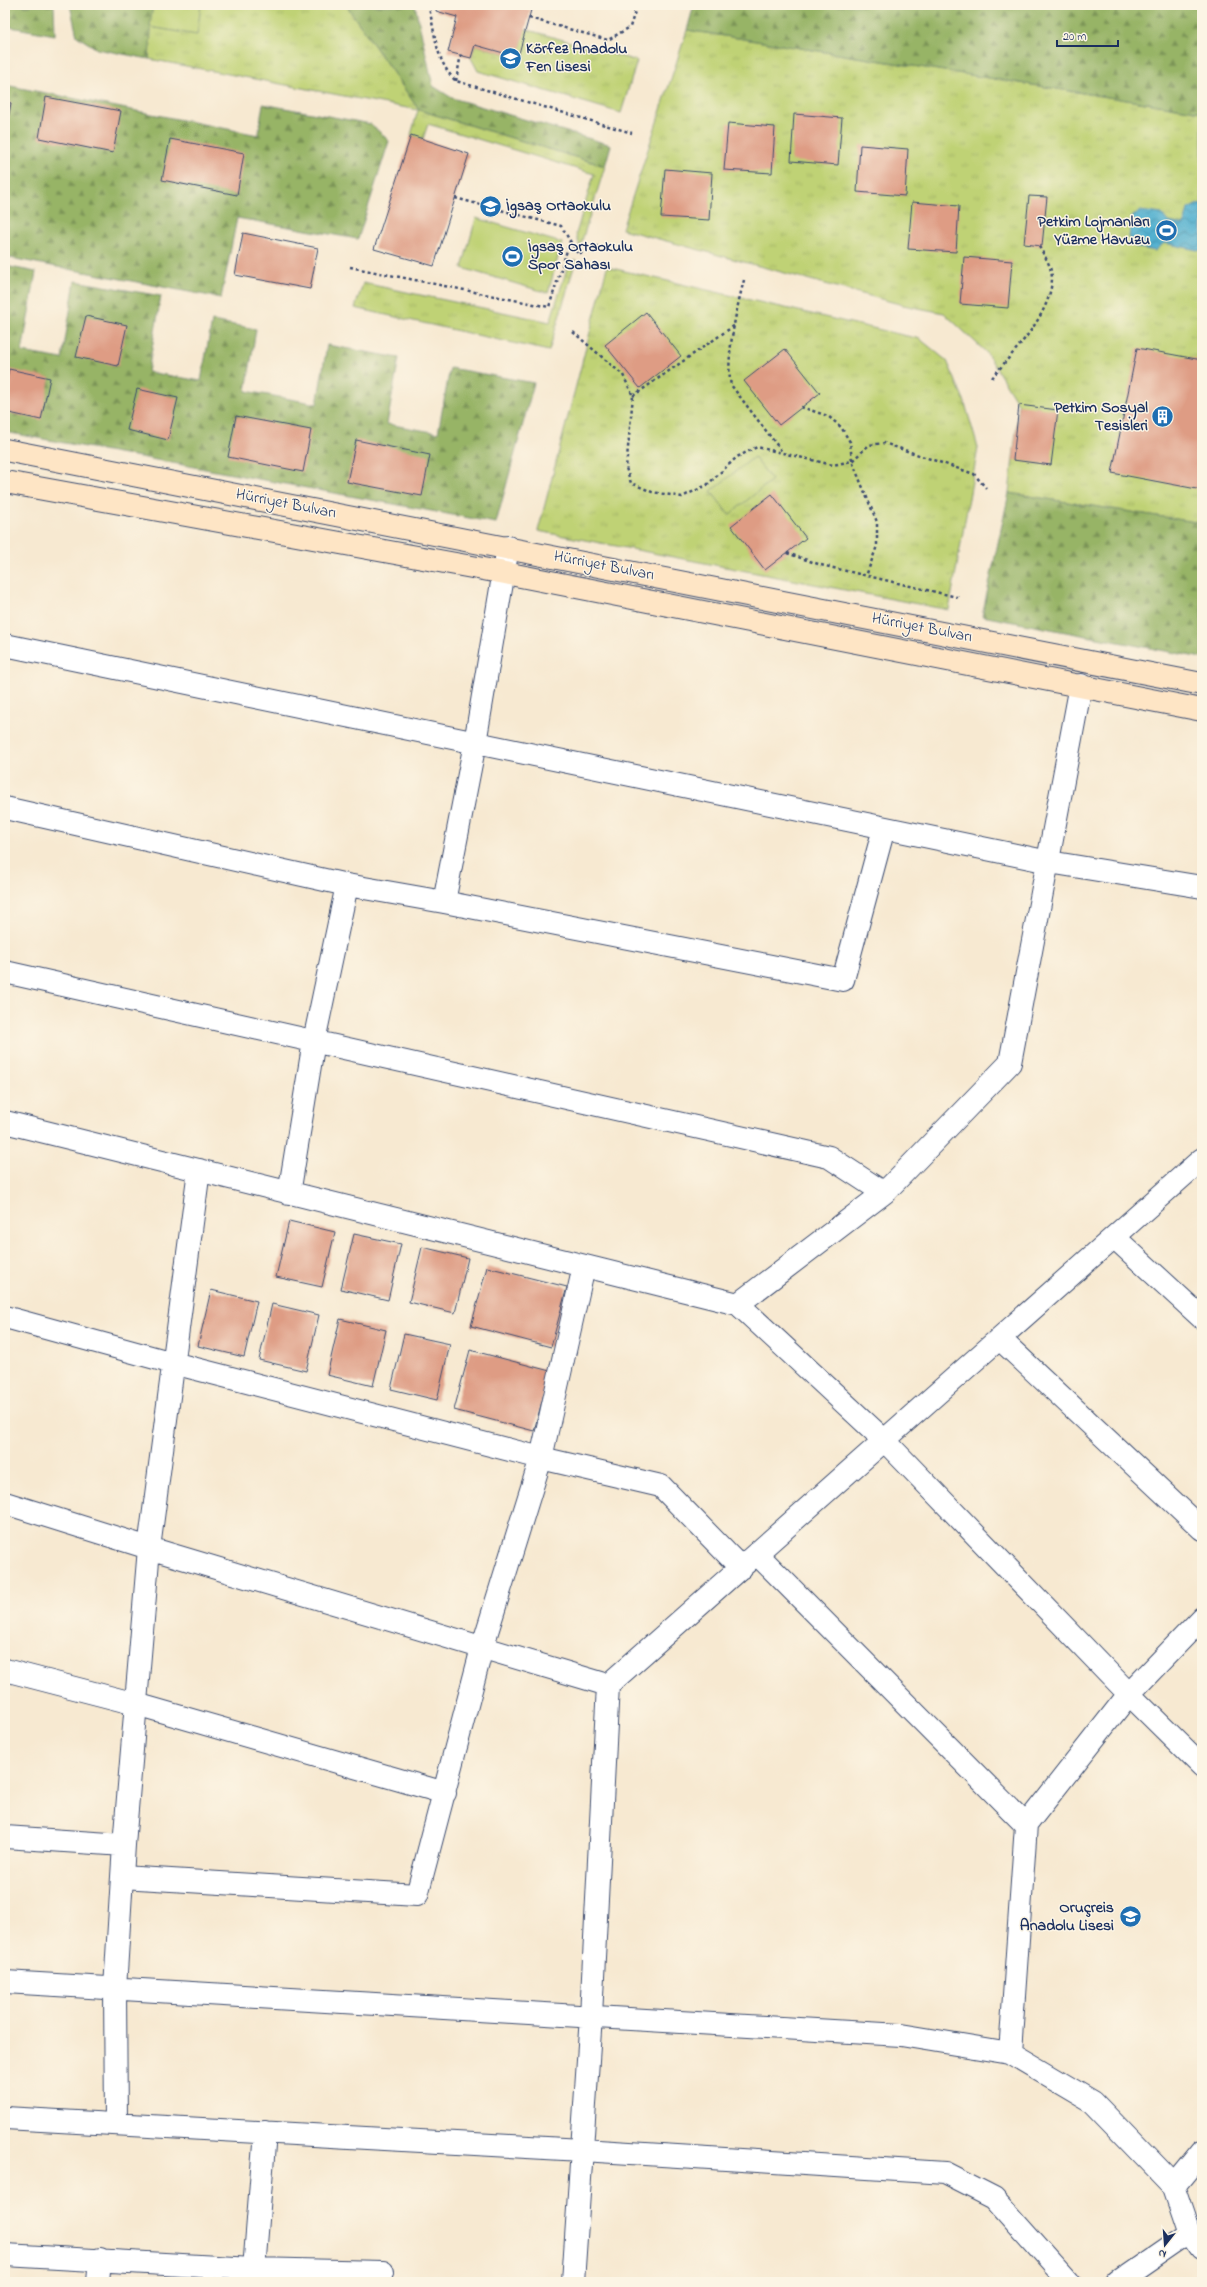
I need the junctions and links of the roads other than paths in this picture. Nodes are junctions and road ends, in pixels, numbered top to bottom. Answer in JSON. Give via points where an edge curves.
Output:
{"nodes":[{"id":1,"x":5,"y":450,"type":"edge"},
{"id":2,"x":5,"y":482,"type":"edge"},
{"id":3,"x":508,"y":547,"type":"junction"},
{"id":4,"x":505,"y":573,"type":"junction"},
{"id":5,"x":5,"y":645,"type":"edge"},
{"id":6,"x":1202,"y":684,"type":"edge"},
{"id":7,"x":1081,"y":685,"type":"junction"},
{"id":8,"x":1202,"y":710,"type":"edge"},
{"id":9,"x":475,"y":743,"type":"junction"},
{"id":10,"x":5,"y":808,"type":"edge"},
{"id":11,"x":884,"y":828,"type":"junction"},
{"id":12,"x":1049,"y":862,"type":"junction"},
{"id":13,"x":347,"y":885,"type":"junction"},
{"id":14,"x":1202,"y":887,"type":"edge"},
{"id":15,"x":444,"y":902,"type":"junction"},
{"id":16,"x":5,"y":972,"type":"edge"},
{"id":17,"x":314,"y":1042,"type":"junction"},
{"id":18,"x":5,"y":1122,"type":"edge"},
{"id":19,"x":1202,"y":1159,"type":"edge"},
{"id":20,"x":199,"y":1170,"type":"junction"},
{"id":21,"x":884,"y":1193,"type":"junction"},
{"id":22,"x":290,"y":1194,"type":"junction"},
{"id":23,"x":1114,"y":1237,"type":"junction"},
{"id":24,"x":584,"y":1266,"type":"junction"},
{"id":25,"x":738,"y":1304,"type":"junction"},
{"id":26,"x":5,"y":1317,"type":"edge"},
{"id":27,"x":1202,"y":1318,"type":"edge"},
{"id":28,"x":1000,"y":1339,"type":"junction"},
{"id":29,"x":173,"y":1363,"type":"junction"},
{"id":30,"x":885,"y":1441,"type":"junction"},
{"id":31,"x":541,"y":1458,"type":"junction"},
{"id":32,"x":5,"y":1503,"type":"edge"},
{"id":33,"x":1202,"y":1528,"type":"edge"},
{"id":34,"x":149,"y":1548,"type":"junction"},
{"id":35,"x":749,"y":1561,"type":"junction"},
{"id":36,"x":1202,"y":1618,"type":"edge"},
{"id":37,"x":482,"y":1648,"type":"junction"},
{"id":38,"x":5,"y":1670,"type":"edge"},
{"id":39,"x":608,"y":1685,"type":"junction"},
{"id":40,"x":1129,"y":1694,"type":"junction"},
{"id":41,"x":136,"y":1704,"type":"junction"},
{"id":42,"x":1202,"y":1766,"type":"edge"},
{"id":43,"x":445,"y":1793,"type":"junction"},
{"id":44,"x":1026,"y":1825,"type":"junction"},
{"id":45,"x":5,"y":1838,"type":"edge"},
{"id":46,"x":124,"y":1845,"type":"junction"},
{"id":47,"x":122,"y":1877,"type":"junction"},
{"id":48,"x":5,"y":1982,"type":"edge"},
{"id":49,"x":115,"y":1988,"type":"junction"},
{"id":50,"x":591,"y":2016,"type":"junction"},
{"id":51,"x":1010,"y":2053,"type":"junction"},
{"id":52,"x":5,"y":2118,"type":"edge"},
{"id":53,"x":116,"y":2123,"type":"junction"},
{"id":54,"x":265,"y":2132,"type":"junction"},
{"id":55,"x":582,"y":2150,"type":"junction"},
{"id":56,"x":1202,"y":2152,"type":"edge"},
{"id":57,"x":1174,"y":2186,"type":"junction"},
{"id":58,"x":1196,"y":2242,"type":"edge"},
{"id":59,"x":5,"y":2254,"type":"edge"},
{"id":60,"x":100,"y":2259,"type":"junction"},
{"id":61,"x":383,"y":2272,"type":"dead end"},
{"id":62,"x":253,"y":2276,"type":"edge"},
{"id":63,"x":98,"y":2282,"type":"edge"},
{"id":64,"x":572,"y":2282,"type":"edge"},
{"id":65,"x":1069,"y":2282,"type":"edge"},
{"id":66,"x":1119,"y":2282,"type":"edge"}],
"edges":[{"from":1,"to":3,"type":"main road","name":"Hürriyet Bulvarı"},
{"from":2,"to":4,"type":"main road","name":"Hürriyet Bulvarı"},
{"from":3,"to":4,"type":"street"},
{"from":3,"to":6,"type":"main road","name":"Hürriyet Bulvarı"},
{"from":4,"to":7,"type":"main road","name":"Hürriyet Bulvarı"},
{"from":4,"to":9,"type":"street"},
{"from":5,"to":9,"type":"street"},
{"from":7,"to":8,"type":"main road","name":"Hürriyet Bulvarı"},
{"from":7,"to":12,"type":"street"},
{"from":9,"to":11,"type":"street"},
{"from":9,"to":15,"type":"street"},
{"from":10,"to":13,"type":"street"},
{"from":11,"to":12,"type":"street"},
{"from":11,"to":15,"type":"street","via":[[843,980]]},
{"from":12,"to":14,"type":"street"},
{"from":12,"to":21,"type":"street","via":[[1010,1063]]},
{"from":13,"to":15,"type":"street"},
{"from":13,"to":17,"type":"street"},
{"from":16,"to":17,"type":"street"},
{"from":17,"to":21,"type":"street","via":[[829,1157]]},
{"from":17,"to":22,"type":"street"},
{"from":18,"to":20,"type":"street"},
{"from":19,"to":23,"type":"street"},
{"from":20,"to":22,"type":"street"},
{"from":20,"to":29,"type":"street"},
{"from":21,"to":25,"type":"street"},
{"from":22,"to":24,"type":"street"},
{"from":23,"to":27,"type":"street"},
{"from":23,"to":28,"type":"street"},
{"from":24,"to":25,"type":"street"},
{"from":24,"to":31,"type":"street"},
{"from":25,"to":30,"type":"street"},
{"from":26,"to":29,"type":"street"},
{"from":28,"to":30,"type":"street"},
{"from":28,"to":33,"type":"street"},
{"from":29,"to":31,"type":"street"},
{"from":29,"to":34,"type":"street"},
{"from":30,"to":35,"type":"street"},
{"from":30,"to":40,"type":"street"},
{"from":31,"to":35,"type":"street","via":[[661,1486]]},
{"from":31,"to":37,"type":"street"},
{"from":32,"to":34,"type":"street"},
{"from":34,"to":37,"type":"street"},
{"from":34,"to":41,"type":"street"},
{"from":35,"to":39,"type":"street"},
{"from":35,"to":44,"type":"street"},
{"from":36,"to":40,"type":"street"},
{"from":37,"to":39,"type":"street"},
{"from":37,"to":43,"type":"street"},
{"from":38,"to":41,"type":"street"},
{"from":39,"to":50,"type":"street"},
{"from":40,"to":42,"type":"street"},
{"from":40,"to":44,"type":"street"},
{"from":41,"to":43,"type":"street"},
{"from":41,"to":46,"type":"street"},
{"from":43,"to":47,"type":"street","via":[[417,1895]]},
{"from":44,"to":51,"type":"street"},
{"from":45,"to":46,"type":"street"},
{"from":46,"to":47,"type":"street"},
{"from":47,"to":49,"type":"street"},
{"from":48,"to":49,"type":"street"},
{"from":49,"to":50,"type":"street"},
{"from":49,"to":53,"type":"street"},
{"from":50,"to":51,"type":"street","via":[[901,2035]]},
{"from":50,"to":55,"type":"street"},
{"from":51,"to":57,"type":"street","via":[[1093,2102]]},
{"from":52,"to":53,"type":"street"},
{"from":53,"to":54,"type":"street"},
{"from":54,"to":55,"type":"street"},
{"from":54,"to":62,"type":"street"},
{"from":55,"to":64,"type":"street"},
{"from":55,"to":65,"type":"street","via":[[945,2173],[994,2198]]},
{"from":56,"to":57,"type":"street"},
{"from":57,"to":58,"type":"street"},
{"from":58,"to":66,"type":"street"},
{"from":59,"to":60,"type":"street"},
{"from":60,"to":62,"type":"street"},
{"from":60,"to":63,"type":"street"},
{"from":61,"to":62,"type":"street"}]}
